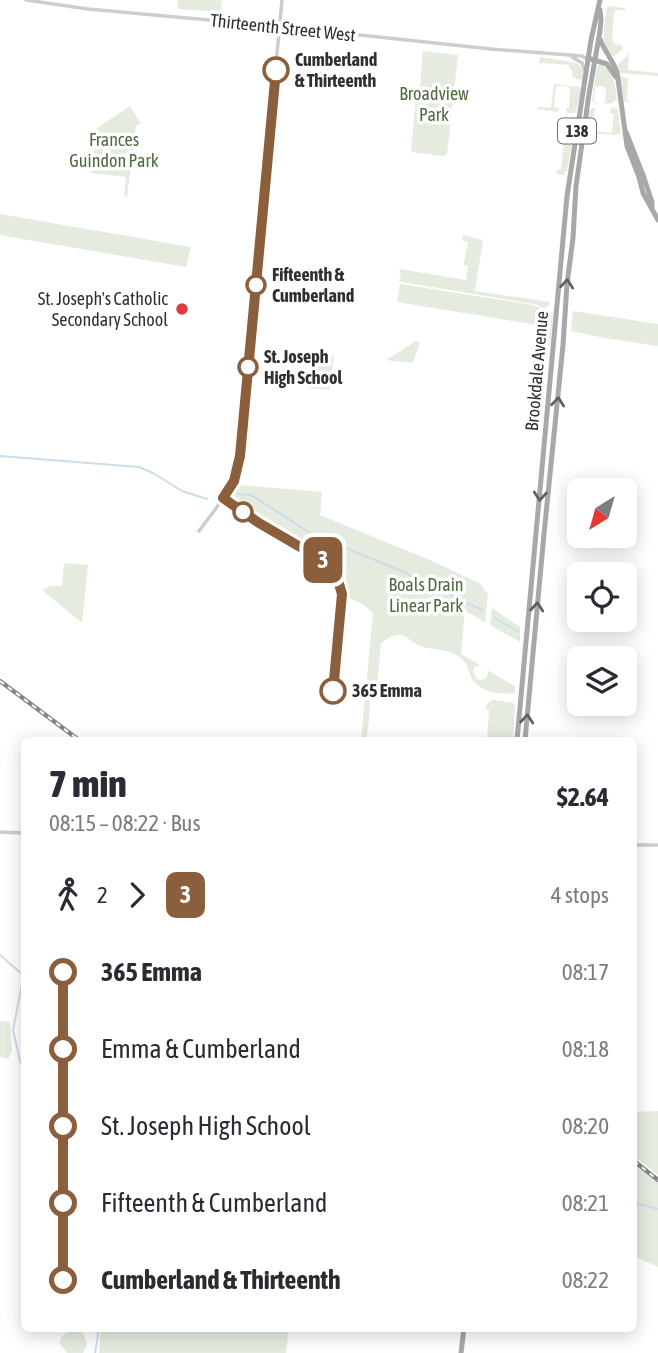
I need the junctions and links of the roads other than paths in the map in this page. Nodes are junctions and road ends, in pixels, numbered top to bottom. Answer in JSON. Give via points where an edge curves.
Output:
{"nodes":[{"id":1,"x":26,"y":0,"type":"edge"},
{"id":2,"x":282,"y":0,"type":"edge"},
{"id":3,"x":600,"y":4,"type":"edge"},
{"id":4,"x":280,"y":27,"type":"junction"},
{"id":5,"x":599,"y":35,"type":"junction"},
{"id":6,"x":563,"y":55,"type":"junction"},
{"id":7,"x":590,"y":57,"type":"junction"},
{"id":8,"x":613,"y":62,"type":"junction"},
{"id":9,"x":588,"y":78,"type":"junction"},
{"id":10,"x":617,"y":78,"type":"junction"},
{"id":11,"x":658,"y":220,"type":"edge"},
{"id":12,"x":199,"y":531,"type":"dead end"},
{"id":13,"x":517,"y":737,"type":"edge"},
{"id":14,"x":525,"y":737,"type":"edge"},
{"id":15,"x":0,"y":832,"type":"edge"},
{"id":16,"x":21,"y":833,"type":"edge"},
{"id":17,"x":637,"y":845,"type":"edge"},
{"id":18,"x":658,"y":845,"type":"edge"},
{"id":19,"x":464,"y":1332,"type":"edge"},
{"id":20,"x":461,"y":1353,"type":"edge"}],
"edges":[{"from":1,"to":4,"type":"street","name":"Thirteenth Street West"},
{"from":2,"to":4,"type":"street"},
{"from":3,"to":5,"type":"main road","name":"Brookdale Avenue","number":"138"},
{"from":3,"to":7,"type":"main road","name":"Brookdale Avenue","number":"138"},
{"from":4,"to":6,"type":"street","name":"Thirteenth Street West"},
{"from":4,"to":12,"type":"street","via":[[238,469],[232,487]]},
{"from":5,"to":7,"type":"main road","name":"Brookdale Avenue","number":"138"},
{"from":5,"to":8,"type":"main road"},
{"from":6,"to":7,"type":"street","name":"Thirteenth Street West"},
{"from":6,"to":9,"type":"street","via":[[582,63]]},
{"from":7,"to":8,"type":"main road"},
{"from":7,"to":9,"type":"main road","name":"Brookdale Avenue","number":"138"},
{"from":7,"to":10,"type":"main road","via":[[607,64]]},
{"from":8,"to":10,"type":"main road"},
{"from":9,"to":13,"type":"main road","name":"Brookdale Avenue","number":"138","one_way":true,"via":[[568,185]]},
{"from":14,"to":9,"type":"main road","name":"Brookdale Avenue","one_way":true},
{"from":10,"to":11,"type":"main road","via":[[624,127]]},
{"from":15,"to":16,"type":"street"},
{"from":17,"to":18,"type":"street"},
{"from":19,"to":20,"type":"main road"}]}
